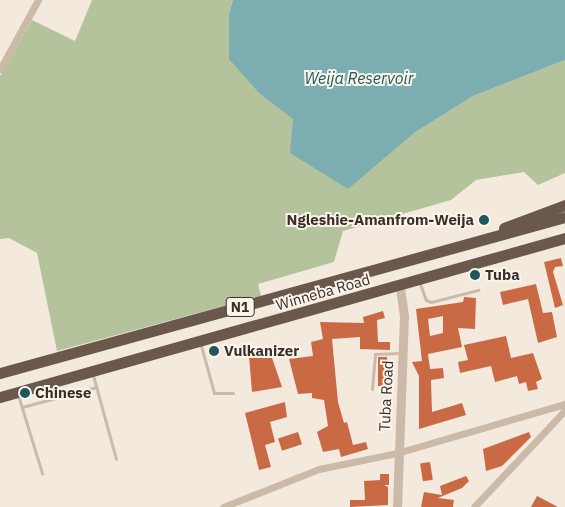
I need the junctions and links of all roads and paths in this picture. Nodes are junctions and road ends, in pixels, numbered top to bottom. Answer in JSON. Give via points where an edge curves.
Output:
{"nodes":[{"id":1,"x":38,"y":0,"type":"edge"},
{"id":2,"x":0,"y":69,"type":"edge"},
{"id":3,"x":565,"y":205,"type":"edge"},
{"id":4,"x":565,"y":211,"type":"edge"},
{"id":5,"x":565,"y":217,"type":"edge"},
{"id":6,"x":565,"y":232,"type":"edge"},
{"id":7,"x":565,"y":238,"type":"edge"},
{"id":8,"x":480,"y":240,"type":"junction"},
{"id":9,"x":565,"y":244,"type":"edge"},
{"id":10,"x":510,"y":254,"type":"junction"},
{"id":11,"x":419,"y":280,"type":"junction"},
{"id":12,"x":400,"y":286,"type":"junction"},
{"id":13,"x":478,"y":290,"type":"dead end"},
{"id":14,"x":200,"y":342,"type":"junction"},
{"id":15,"x":402,"y":353,"type":"junction"},
{"id":16,"x":58,"y":358,"type":"junction"},
{"id":17,"x":92,"y":372,"type":"junction"},
{"id":18,"x":0,"y":373,"type":"edge"},
{"id":19,"x":64,"y":379,"type":"junction"},
{"id":20,"x":96,"y":387,"type":"junction"},
{"id":21,"x":372,"y":389,"type":"dead end"},
{"id":22,"x":18,"y":392,"type":"junction"},
{"id":23,"x":233,"y":393,"type":"dead end"},
{"id":24,"x":0,"y":397,"type":"edge"},
{"id":25,"x":22,"y":408,"type":"junction"},
{"id":26,"x":564,"y":408,"type":"edge"},
{"id":27,"x":397,"y":453,"type":"junction"},
{"id":28,"x":116,"y":459,"type":"dead end"},
{"id":29,"x":42,"y":473,"type":"dead end"},
{"id":30,"x":223,"y":507,"type":"edge"},
{"id":31,"x":397,"y":507,"type":"edge"},
{"id":32,"x":474,"y":507,"type":"edge"}],
"edges":[{"from":1,"to":2,"type":"street"},
{"from":3,"to":8,"type":"highway","name":"Winneba Road","number":"N1","via":[[529,216]]},
{"from":4,"to":8,"type":"highway","name":"Winneba Road","number":"N1"},
{"from":5,"to":8,"type":"highway","name":"Winneba Road","number":"N1"},
{"from":6,"to":10,"type":"highway","name":"Winneba Road","number":"N1","via":[[535,240]]},
{"from":7,"to":10,"type":"highway","name":"Winneba Road","number":"N1"},
{"from":8,"to":16,"type":"highway","name":"Winneba Road","number":"N1"},
{"from":9,"to":10,"type":"highway","name":"Winneba Road","number":"N1"},
{"from":10,"to":11,"type":"highway","name":"Winneba Road","number":"N1"},
{"from":11,"to":12,"type":"highway","name":"Winneba Road","number":"N1"},
{"from":11,"to":13,"type":"lane","via":[[426,300],[431,302]]},
{"from":12,"to":14,"type":"highway","name":"Winneba Road","number":"N1"},
{"from":12,"to":15,"type":"street","name":"Tuba Road"},
{"from":14,"to":17,"type":"highway","name":"Winneba Road","number":"N1"},
{"from":14,"to":23,"type":"lane","via":[[214,393]]},
{"from":15,"to":21,"type":"lane","via":[[375,354]]},
{"from":15,"to":27,"type":"street","name":"Tuba Road"},
{"from":16,"to":18,"type":"highway","name":"Winneba Road","number":"N1"},
{"from":16,"to":19,"type":"highway"},
{"from":17,"to":19,"type":"highway","name":"Winneba Road","number":"N1"},
{"from":17,"to":20,"type":"lane"},
{"from":19,"to":22,"type":"highway","name":"Winneba Road","number":"N1"},
{"from":20,"to":25,"type":"lane"},
{"from":20,"to":28,"type":"lane"},
{"from":22,"to":24,"type":"highway","name":"Winneba Road","number":"N1"},
{"from":22,"to":25,"type":"lane"},
{"from":25,"to":29,"type":"lane"},
{"from":26,"to":27,"type":"street"},
{"from":26,"to":32,"type":"street"},
{"from":27,"to":30,"type":"street","via":[[319,469]]},
{"from":27,"to":31,"type":"street","name":"Tuba Road"}]}
